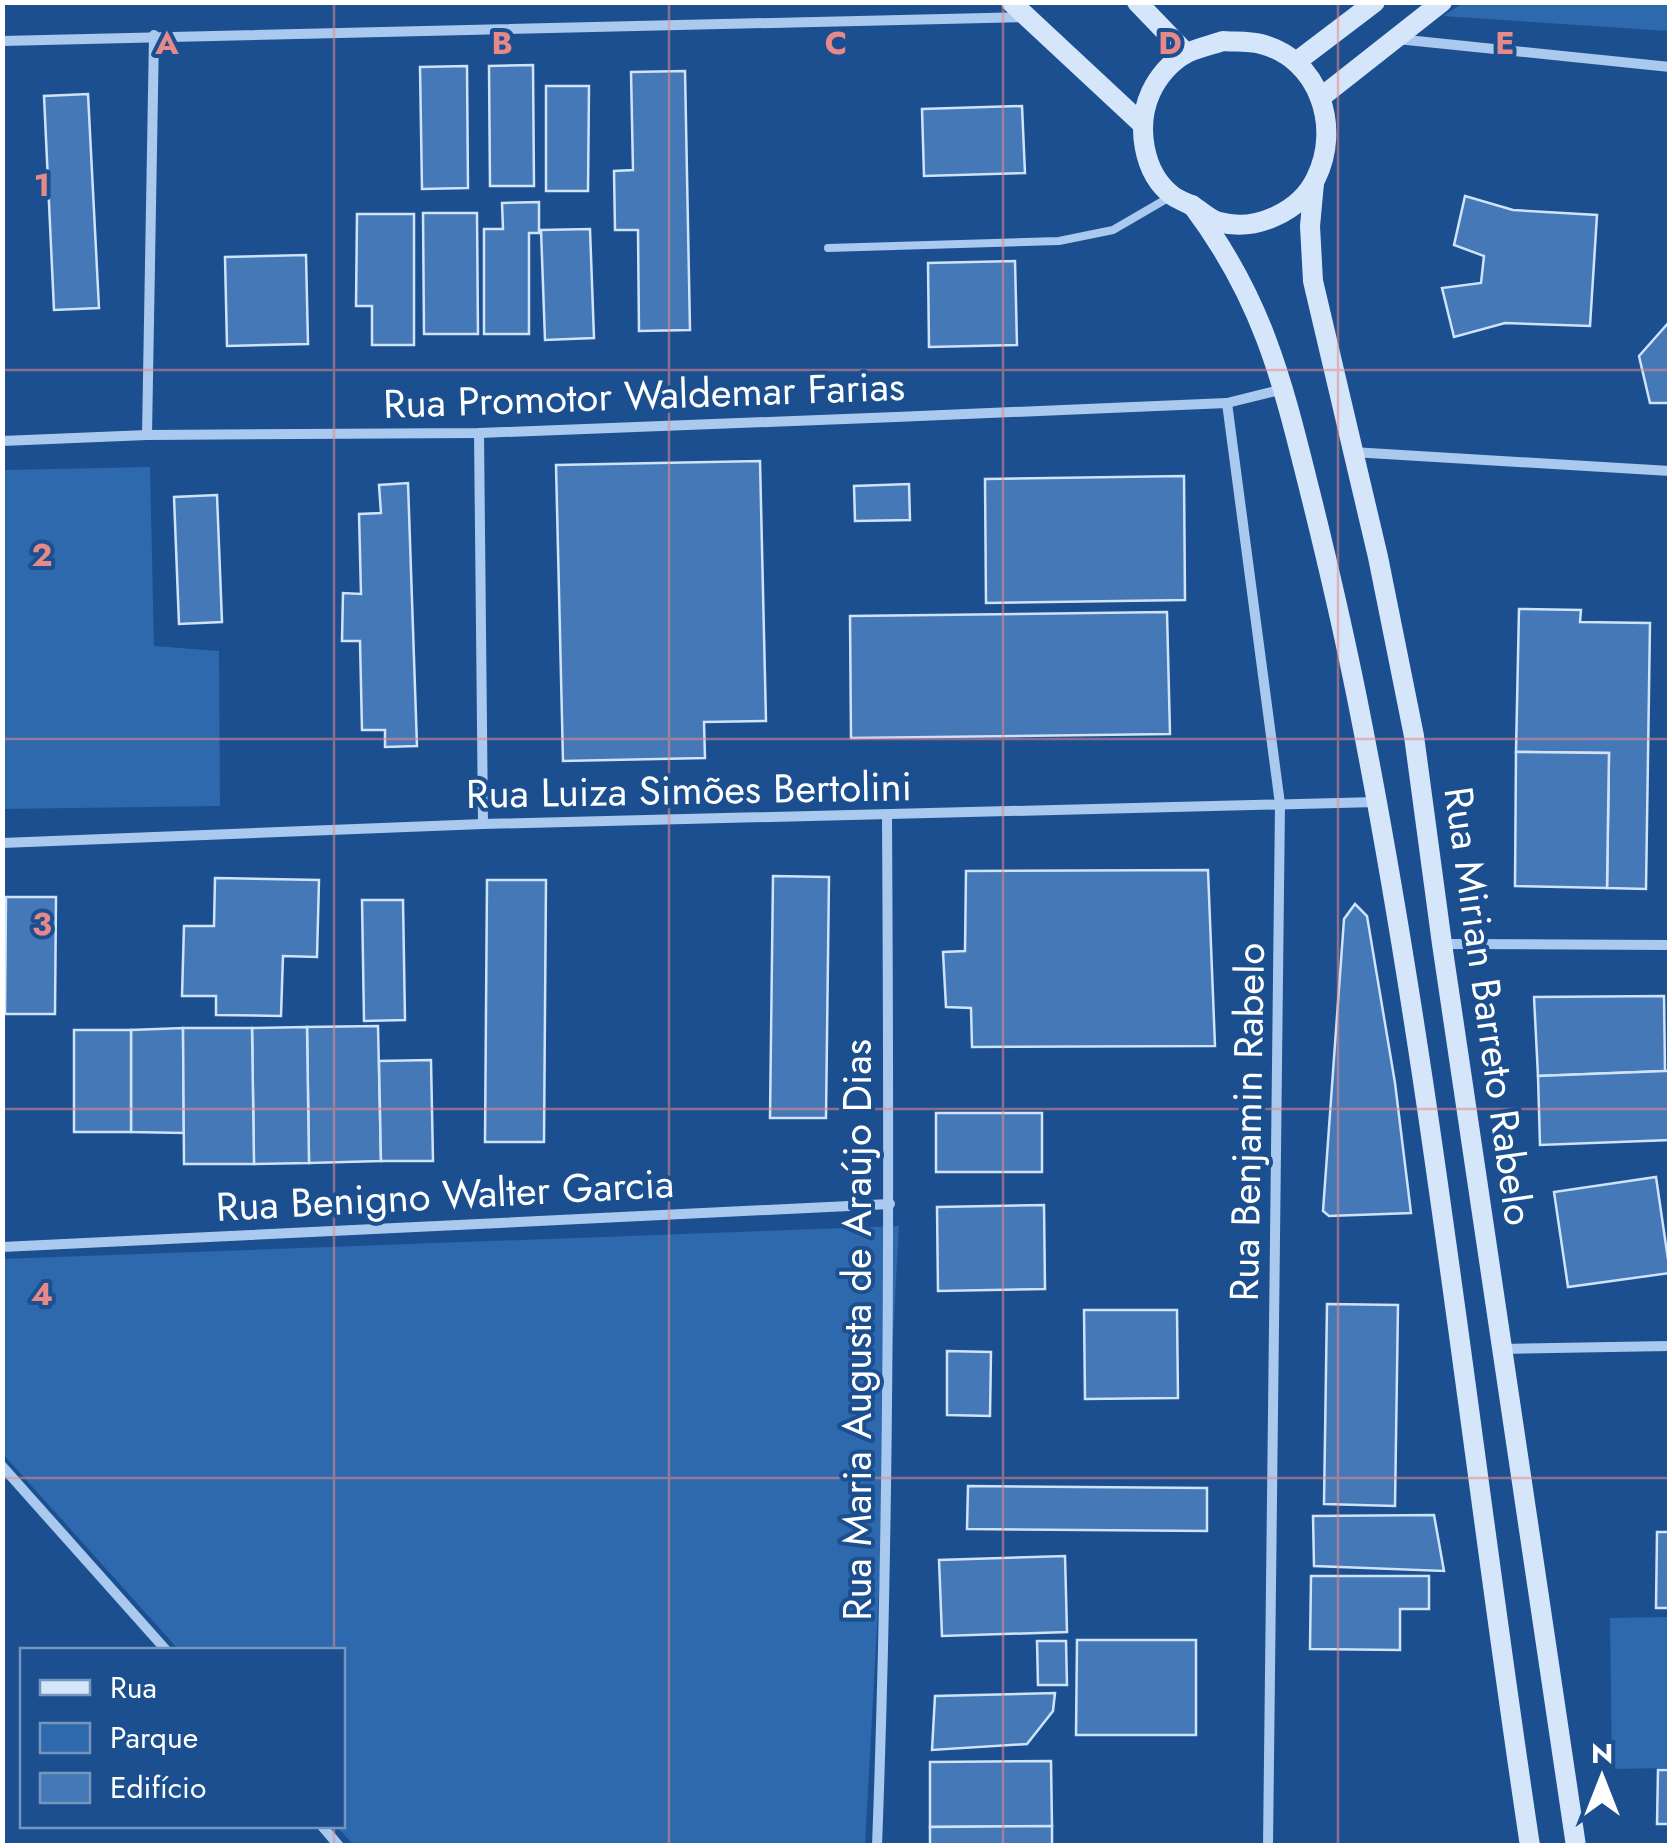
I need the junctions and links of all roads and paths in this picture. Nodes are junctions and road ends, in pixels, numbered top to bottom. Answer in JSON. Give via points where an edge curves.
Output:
{"nodes":[{"id":1,"x":1137,"y":2,"type":"edge"},
{"id":2,"x":1375,"y":2,"type":"edge"},
{"id":3,"x":1442,"y":2,"type":"edge"},
{"id":4,"x":1018,"y":10,"type":"edge"},
{"id":5,"x":154,"y":36,"type":"junction"},
{"id":6,"x":1394,"y":38,"type":"junction"},
{"id":7,"x":2,"y":41,"type":"edge"},
{"id":8,"x":1186,"y":53,"type":"junction"},
{"id":9,"x":1296,"y":62,"type":"junction"},
{"id":10,"x":1670,"y":67,"type":"edge"},
{"id":11,"x":1320,"y":98,"type":"junction"},
{"id":12,"x":1142,"y":124,"type":"junction"},
{"id":13,"x":1314,"y":183,"type":"junction"},
{"id":14,"x":1172,"y":195,"type":"junction"},
{"id":15,"x":1192,"y":206,"type":"junction"},
{"id":16,"x":828,"y":248,"type":"dead end"},
{"id":17,"x":1284,"y":389,"type":"junction"},
{"id":18,"x":1228,"y":403,"type":"junction"},
{"id":19,"x":479,"y":432,"type":"junction"},
{"id":20,"x":147,"y":435,"type":"junction"},
{"id":21,"x":2,"y":440,"type":"edge"},
{"id":22,"x":1352,"y":452,"type":"junction"},
{"id":23,"x":1670,"y":471,"type":"edge"},
{"id":24,"x":1378,"y":802,"type":"junction"},
{"id":25,"x":1280,"y":804,"type":"junction"},
{"id":26,"x":887,"y":816,"type":"junction"},
{"id":27,"x":483,"y":824,"type":"junction"},
{"id":28,"x":2,"y":843,"type":"edge"},
{"id":29,"x":1442,"y":944,"type":"junction"},
{"id":30,"x":1670,"y":946,"type":"edge"},
{"id":31,"x":890,"y":1204,"type":"junction"},
{"id":32,"x":2,"y":1247,"type":"edge"},
{"id":33,"x":1670,"y":1346,"type":"edge"},
{"id":34,"x":1502,"y":1349,"type":"junction"},
{"id":35,"x":2,"y":1466,"type":"edge"},
{"id":36,"x":164,"y":1648,"type":"edge"},
{"id":37,"x":877,"y":1846,"type":"edge"},
{"id":38,"x":1268,"y":1846,"type":"edge"},
{"id":39,"x":1530,"y":1846,"type":"edge"},
{"id":40,"x":1576,"y":1846,"type":"edge"}],
"edges":[{"from":1,"to":8,"type":"main road"},
{"from":2,"to":9,"type":"main road"},
{"from":3,"to":6,"type":"main road"},
{"from":4,"to":5,"type":"street"},
{"from":4,"to":12,"type":"main road"},
{"from":5,"to":7,"type":"street"},
{"from":5,"to":20,"type":"street"},
{"from":6,"to":10,"type":"street"},
{"from":6,"to":11,"type":"main road"},
{"from":8,"to":9,"type":"main road","via":[[1223,41],[1262,44]]},
{"from":8,"to":12,"type":"main road","via":[[1155,84]]},
{"from":9,"to":11,"type":"main road"},
{"from":11,"to":13,"type":"main road","via":[[1328,122],[1326,154]]},
{"from":12,"to":14,"type":"main road","via":[[1147,157]]},
{"from":13,"to":15,"type":"main road","via":[[1265,222],[1218,222]]},
{"from":13,"to":22,"type":"main road","name":"Rua Mirian Barreto Rabelo","via":[[1313,281]]},
{"from":14,"to":15,"type":"main road"},
{"from":14,"to":16,"type":"lane","via":[[1113,230],[1060,241]]},
{"from":15,"to":17,"type":"main road","name":"Rua Mirian Barreto Rabelo","via":[[1239,276]]},
{"from":17,"to":18,"type":"street","name":"Rua Promotor Waldemar Farias"},
{"from":17,"to":24,"type":"main road","name":"Rua Mirian Barreto Rabelo"},
{"from":18,"to":19,"type":"street","name":"Rua Promotor Waldemar Farias"},
{"from":18,"to":25,"type":"street","name":"Rua Benjamin Rabelo"},
{"from":19,"to":20,"type":"street","name":"Rua Promotor Waldemar Farias"},
{"from":19,"to":27,"type":"street"},
{"from":20,"to":21,"type":"street","name":"Rua Promotor Waldemar Farias"},
{"from":22,"to":23,"type":"street"},
{"from":22,"to":29,"type":"main road","name":"Rua Mirian Barreto Rabelo","via":[[1414,736]]},
{"from":24,"to":25,"type":"street","name":"Rua Luiza Simões Bertolini"},
{"from":24,"to":39,"type":"main road","name":"Rua Mirian Barreto Rabelo"},
{"from":25,"to":26,"type":"street","name":"Rua Luiza Simões Bertolini"},
{"from":25,"to":38,"type":"street","name":"Rua Benjamin Rabelo"},
{"from":26,"to":27,"type":"street","name":"Rua Luiza Simões Bertolini"},
{"from":26,"to":31,"type":"street","name":"Rua Maria Augusta de Araújo Dias"},
{"from":27,"to":28,"type":"street","name":"Rua Luiza Simões Bertolini"},
{"from":29,"to":30,"type":"street"},
{"from":29,"to":34,"type":"main road","name":"Rua Mirian Barreto Rabelo"},
{"from":31,"to":32,"type":"street","name":"Rua Benigno Walter Garcia"},
{"from":31,"to":37,"type":"street","name":"Rua Maria Augusta de Araújo Dias"},
{"from":33,"to":34,"type":"street"},
{"from":34,"to":40,"type":"main road","name":"Rua Mirian Barreto Rabelo"},
{"from":35,"to":36,"type":"street"}]}
